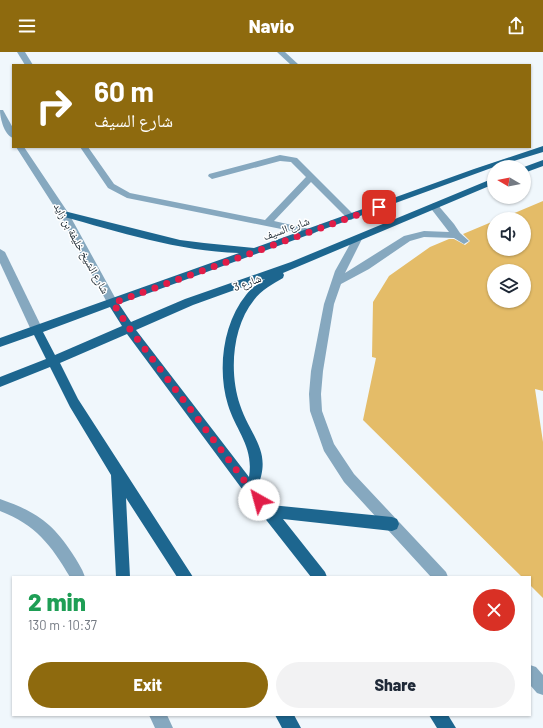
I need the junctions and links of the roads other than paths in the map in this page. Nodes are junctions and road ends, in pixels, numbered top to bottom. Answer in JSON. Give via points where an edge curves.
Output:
{"nodes":[{"id":1,"x":21,"y":52,"type":"edge"},
{"id":2,"x":281,"y":52,"type":"edge"},
{"id":3,"x":28,"y":64,"type":"edge"},
{"id":4,"x":294,"y":64,"type":"edge"},
{"id":5,"x":0,"y":112,"type":"edge"},
{"id":6,"x":12,"y":134,"type":"edge"},
{"id":7,"x":21,"y":148,"type":"edge"},
{"id":8,"x":85,"y":148,"type":"edge"},
{"id":9,"x":543,"y":149,"type":"edge"},
{"id":10,"x":543,"y":163,"type":"edge"},
{"id":11,"x":531,"y":167,"type":"edge"},
{"id":12,"x":212,"y":176,"type":"dead end"},
{"id":13,"x":311,"y":176,"type":"junction"},
{"id":14,"x":487,"y":184,"type":"edge"},
{"id":15,"x":434,"y":206,"type":"junction"},
{"id":16,"x":64,"y":214,"type":"junction"},
{"id":17,"x":351,"y":217,"type":"junction"},
{"id":18,"x":267,"y":223,"type":"junction"},
{"id":19,"x":311,"y":232,"type":"junction"},
{"id":20,"x":357,"y":239,"type":"junction"},
{"id":21,"x":261,"y":250,"type":"junction"},
{"id":22,"x":0,"y":252,"type":"edge"},
{"id":23,"x":294,"y":265,"type":"junction"},
{"id":24,"x":336,"y":282,"type":"junction"},
{"id":25,"x":113,"y":303,"type":"junction"},
{"id":26,"x":129,"y":328,"type":"junction"},
{"id":27,"x":37,"y":330,"type":"junction"},
{"id":28,"x":0,"y":343,"type":"edge"},
{"id":29,"x":52,"y":361,"type":"junction"},
{"id":30,"x":0,"y":382,"type":"edge"},
{"id":31,"x":118,"y":474,"type":"junction"},
{"id":32,"x":250,"y":489,"type":"junction"},
{"id":33,"x":0,"y":505,"type":"edge"},
{"id":34,"x":268,"y":511,"type":"junction"},
{"id":35,"x":392,"y":524,"type":"junction"},
{"id":36,"x":77,"y":576,"type":"edge"},
{"id":37,"x":123,"y":576,"type":"edge"},
{"id":38,"x":185,"y":576,"type":"edge"},
{"id":39,"x":319,"y":576,"type":"edge"},
{"id":40,"x":440,"y":576,"type":"edge"},
{"id":41,"x":531,"y":674,"type":"edge"},
{"id":42,"x":543,"y":687,"type":"edge"},
{"id":43,"x":158,"y":716,"type":"edge"},
{"id":44,"x":284,"y":716,"type":"edge"},
{"id":45,"x":438,"y":716,"type":"edge"},
{"id":46,"x":165,"y":728,"type":"edge"},
{"id":47,"x":293,"y":728,"type":"edge"},
{"id":48,"x":448,"y":728,"type":"edge"}],
"edges":[{"from":1,"to":3,"type":"street"},
{"from":2,"to":4,"type":"street"},
{"from":5,"to":6,"type":"street"},
{"from":7,"to":16,"type":"street","name":"شارع الشيخ خليفة بن زايد"},
{"from":8,"to":18,"type":"street","via":[[111,186],[127,195]]},
{"from":9,"to":17,"type":"main road","name":"شارع السيف"},
{"from":10,"to":11,"type":"main road"},
{"from":12,"to":13,"type":"street","via":[[280,158],[294,160]]},
{"from":13,"to":17,"type":"street"},
{"from":13,"to":18,"type":"street"},
{"from":14,"to":15,"type":"main road","name":"شارع 3"},
{"from":15,"to":20,"type":"main road","name":"شارع 3"},
{"from":15,"to":24,"type":"street","via":[[460,238],[424,234],[407,238]]},
{"from":16,"to":21,"type":"main road","via":[[181,244],[219,249]]},
{"from":16,"to":25,"type":"street","name":"شارع الشيخ خليفة بن زايد"},
{"from":17,"to":19,"type":"main road","name":"شارع السيف"},
{"from":18,"to":19,"type":"street"},
{"from":19,"to":21,"type":"main road","name":"شارع السيف"},
{"from":20,"to":23,"type":"main road","name":"شارع 3"},
{"from":20,"to":24,"type":"street"},
{"from":21,"to":25,"type":"main road","name":"شارع السيف"},
{"from":22,"to":27,"type":"street"},
{"from":23,"to":26,"type":"main road","name":"شارع 3","via":[[189,302]]},
{"from":23,"to":32,"type":"main road","via":[[250,297],[234,326],[229,383],[234,404],[256,451],[258,461],[255,480]]},
{"from":24,"to":35,"type":"street","via":[[317,371],[316,411],[329,447],[339,464]]},
{"from":25,"to":26,"type":"main road","name":"شارع الشيخ خليفة بن زايد"},
{"from":25,"to":27,"type":"main road","name":"شارع السيف"},
{"from":26,"to":29,"type":"main road","name":"شارع 3"},
{"from":26,"to":32,"type":"main road","name":"شارع الشيخ خليفة بن زايد"},
{"from":27,"to":28,"type":"main road"},
{"from":27,"to":29,"type":"main road"},
{"from":29,"to":30,"type":"main road","name":"شارع 3"},
{"from":29,"to":31,"type":"main road","via":[[74,403]]},
{"from":31,"to":37,"type":"main road"},
{"from":31,"to":38,"type":"main road"},
{"from":32,"to":34,"type":"main road","name":"شارع الشيخ خليفة بن زايد"},
{"from":33,"to":36,"type":"street","via":[[22,512],[39,523],[54,538]]},
{"from":34,"to":35,"type":"main road"},
{"from":34,"to":39,"type":"main road","name":"شارع الشيخ خليفة بن زايد"},
{"from":35,"to":40,"type":"street"},
{"from":41,"to":42,"type":"street"},
{"from":43,"to":46,"type":"street"},
{"from":44,"to":47,"type":"main road"},
{"from":45,"to":48,"type":"main road"}]}
